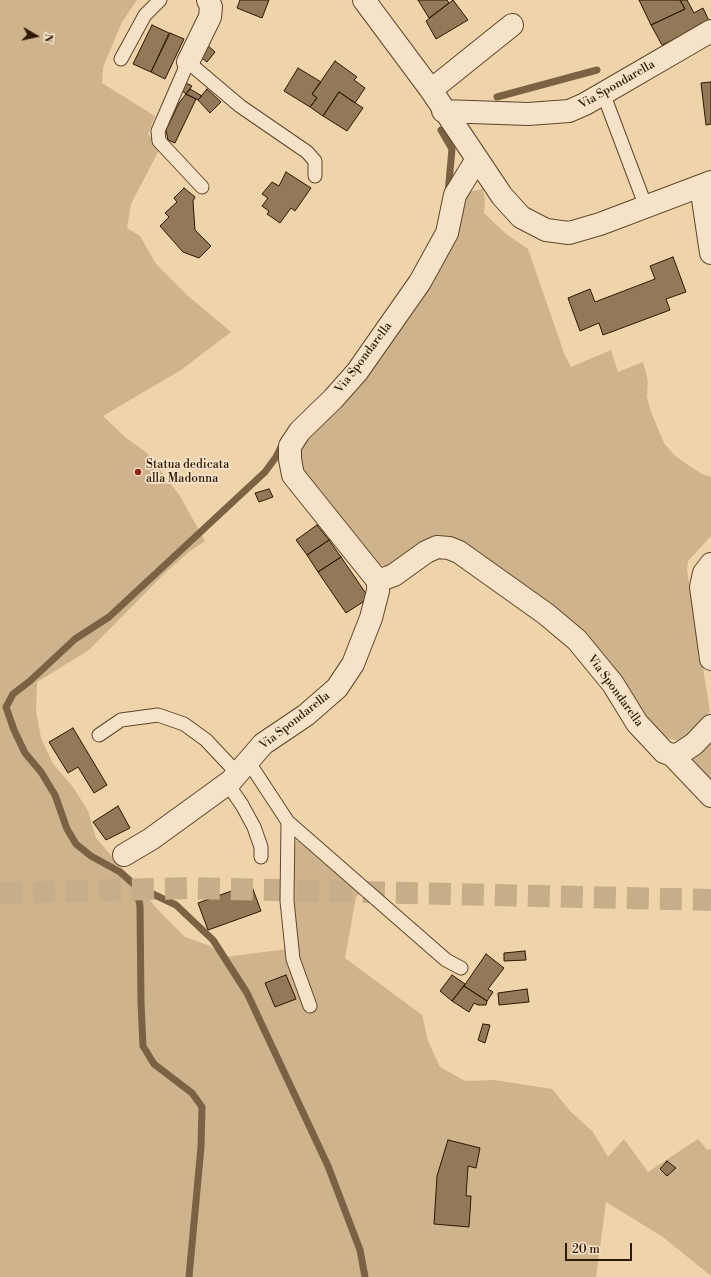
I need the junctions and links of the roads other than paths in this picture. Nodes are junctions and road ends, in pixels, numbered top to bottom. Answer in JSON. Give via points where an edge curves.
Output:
{"nodes":[{"id":1,"x":160,"y":0,"type":"edge"},
{"id":2,"x":208,"y":0,"type":"edge"},
{"id":3,"x":364,"y":0,"type":"edge"},
{"id":4,"x":512,"y":25,"type":"dead end"},
{"id":5,"x":711,"y":31,"type":"edge"},
{"id":6,"x":121,"y":59,"type":"dead end"},
{"id":7,"x":188,"y":62,"type":"junction"},
{"id":8,"x":431,"y":90,"type":"junction"},
{"id":9,"x":603,"y":93,"type":"junction"},
{"id":10,"x":444,"y":111,"type":"junction"},
{"id":11,"x":477,"y":159,"type":"junction"},
{"id":12,"x":315,"y":176,"type":"dead end"},
{"id":13,"x":706,"y":184,"type":"edge"},
{"id":14,"x":202,"y":187,"type":"dead end"},
{"id":15,"x":646,"y":207,"type":"junction"},
{"id":16,"x":711,"y":253,"type":"edge"},
{"id":17,"x":711,"y":564,"type":"edge"},
{"id":18,"x":378,"y":581,"type":"junction"},
{"id":19,"x":708,"y":613,"type":"edge"},
{"id":20,"x":711,"y":659,"type":"edge"},
{"id":21,"x":711,"y":726,"type":"edge"},
{"id":22,"x":99,"y":735,"type":"dead end"},
{"id":23,"x":672,"y":755,"type":"junction"},
{"id":24,"x":237,"y":773,"type":"junction"},
{"id":25,"x":711,"y":796,"type":"edge"},
{"id":26,"x":288,"y":822,"type":"junction"},
{"id":27,"x":124,"y":855,"type":"dead end"},
{"id":28,"x":262,"y":857,"type":"dead end"},
{"id":29,"x":461,"y":968,"type":"dead end"},
{"id":30,"x":310,"y":1006,"type":"dead end"}],
"edges":[{"from":1,"to":6,"type":"lane","via":[[145,15]]},
{"from":2,"to":7,"type":"street","via":[[211,7],[210,17]]},
{"from":3,"to":8,"type":"street"},
{"from":4,"to":8,"type":"street"},
{"from":5,"to":9,"type":"street","name":"Via Spondarella"},
{"from":7,"to":12,"type":"lane","via":[[240,106],[307,152],[315,161]]},
{"from":7,"to":14,"type":"lane","via":[[158,132],[159,141]]},
{"from":8,"to":10,"type":"street"},
{"from":9,"to":10,"type":"street","name":"Via Spondarella","via":[[569,111],[528,114]]},
{"from":9,"to":15,"type":"lane"},
{"from":10,"to":11,"type":"street"},
{"from":11,"to":15,"type":"street","via":[[502,196],[521,217],[546,230],[569,233]]},
{"from":11,"to":18,"type":"street","name":"Via Spondarella","via":[[455,195],[447,233],[420,282],[357,372],[300,431],[290,446],[293,475]]},
{"from":13,"to":15,"type":"street"},
{"from":13,"to":16,"type":"street"},
{"from":17,"to":19,"type":"street","via":[[704,572],[701,587]]},
{"from":18,"to":23,"type":"street","name":"Via Spondarella","via":[[394,575],[437,547],[459,552],[546,614],[577,640],[613,684],[637,723],[664,752]]},
{"from":18,"to":24,"type":"street","name":"Via Spondarella","via":[[371,618],[352,664],[337,688],[306,715],[263,744]]},
{"from":19,"to":20,"type":"street"},
{"from":21,"to":23,"type":"street","via":[[694,744],[679,754]]},
{"from":22,"to":24,"type":"lane","via":[[121,720],[158,715],[184,724],[206,740]]},
{"from":23,"to":25,"type":"street","name":"Via Spondarella"},
{"from":24,"to":26,"type":"lane"},
{"from":24,"to":27,"type":"street","name":"Via Spondarella","via":[[151,839]]},
{"from":24,"to":28,"type":"lane","via":[[242,805],[254,827]]},
{"from":26,"to":29,"type":"lane","via":[[446,960]]},
{"from":26,"to":30,"type":"lane","via":[[287,901],[293,959]]}]}
